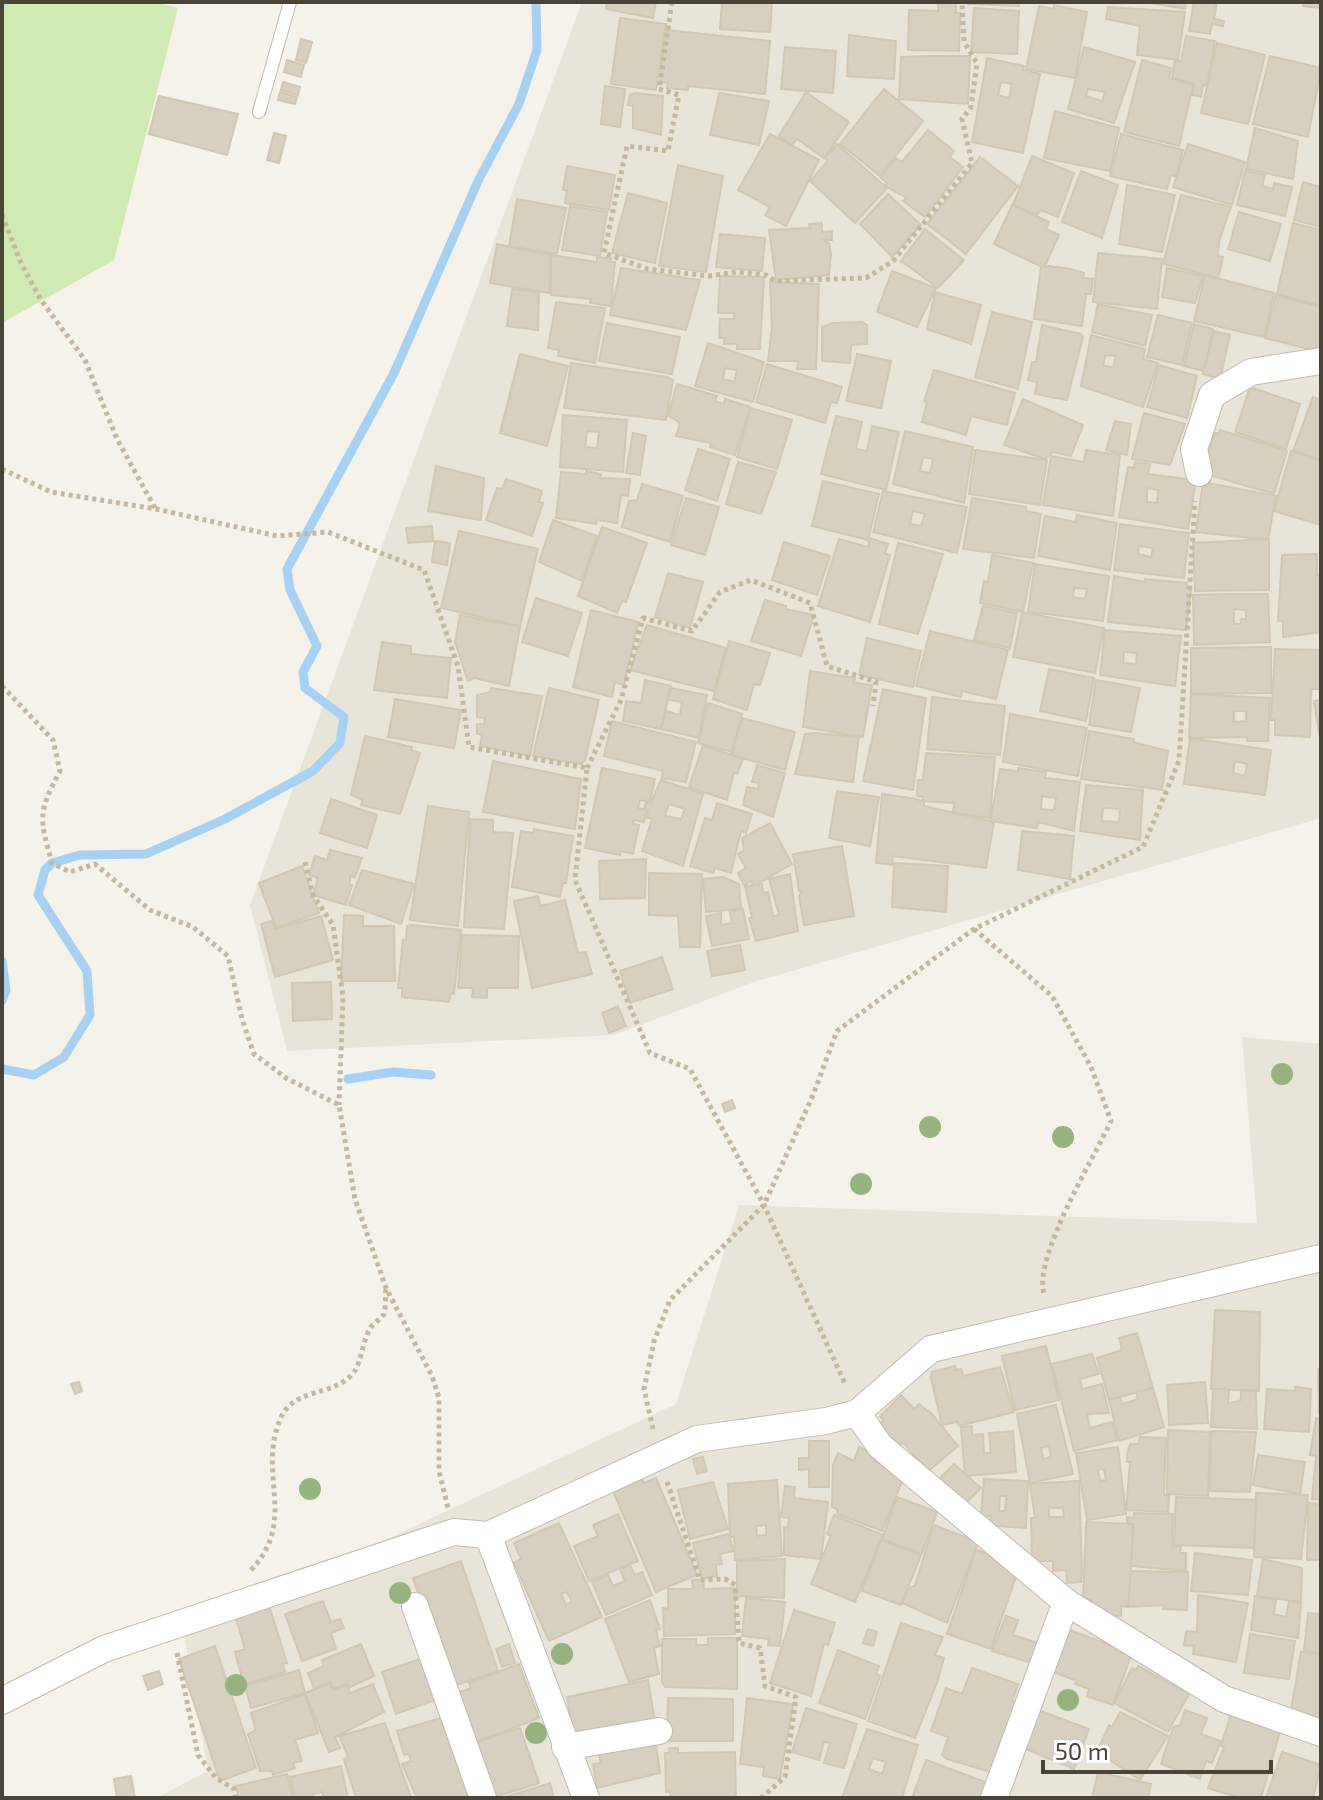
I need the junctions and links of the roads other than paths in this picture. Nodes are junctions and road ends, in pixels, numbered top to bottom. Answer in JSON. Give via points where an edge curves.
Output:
{"nodes":[{"id":1,"x":290,"y":2,"type":"edge"},
{"id":2,"x":259,"y":112,"type":"dead end"},
{"id":3,"x":1321,"y":361,"type":"edge"},
{"id":4,"x":1199,"y":473,"type":"road end"},
{"id":5,"x":1321,"y":1258,"type":"edge"},
{"id":6,"x":857,"y":1413,"type":"junction"},
{"id":7,"x":488,"y":1535,"type":"junction"},
{"id":8,"x":1066,"y":1602,"type":"junction"},
{"id":9,"x":415,"y":1606,"type":"dead end"},
{"id":10,"x":2,"y":1701,"type":"edge"},
{"id":11,"x":659,"y":1731,"type":"dead end"},
{"id":12,"x":1321,"y":1733,"type":"edge"},
{"id":13,"x":565,"y":1747,"type":"junction"},
{"id":14,"x":483,"y":1798,"type":"edge"},
{"id":15,"x":586,"y":1798,"type":"edge"},
{"id":16,"x":994,"y":1798,"type":"edge"}],
"edges":[{"from":1,"to":2,"type":"lane"},
{"from":3,"to":4,"type":"street","via":[[1251,372],[1212,395],[1194,449]]},
{"from":5,"to":6,"type":"street","via":[[931,1349]]},
{"from":6,"to":7,"type":"street","via":[[697,1439]]},
{"from":6,"to":8,"type":"street","via":[[880,1446]]},
{"from":7,"to":10,"type":"street","via":[[454,1532],[104,1649]]},
{"from":7,"to":13,"type":"street"},
{"from":8,"to":12,"type":"street","via":[[1224,1699]]},
{"from":8,"to":16,"type":"street"},
{"from":9,"to":14,"type":"street"},
{"from":11,"to":13,"type":"street"},
{"from":13,"to":15,"type":"street"}]}
